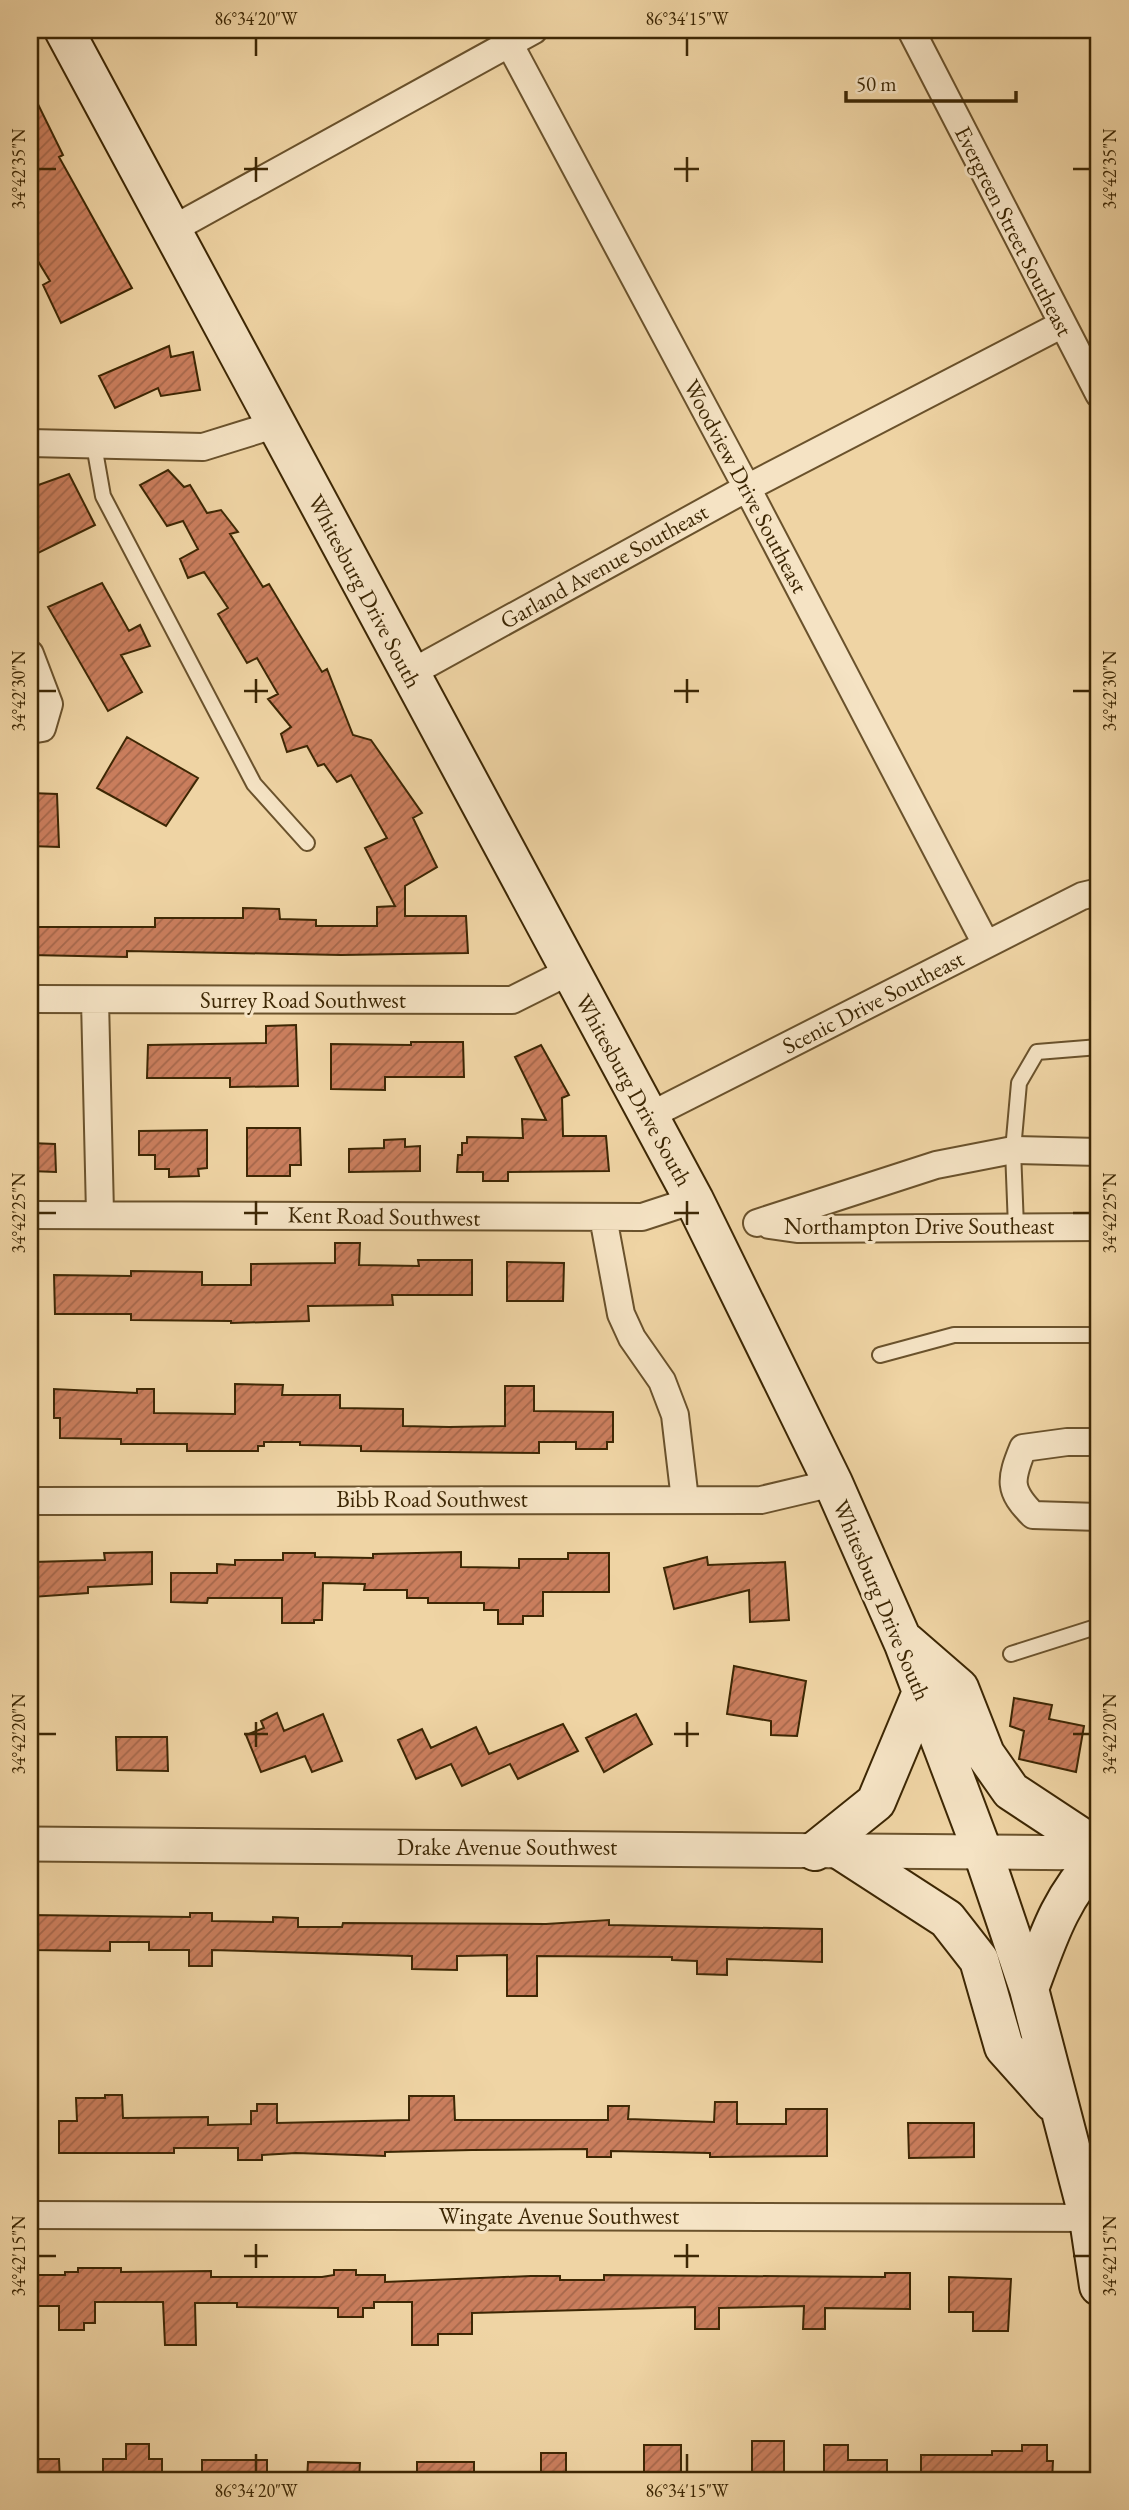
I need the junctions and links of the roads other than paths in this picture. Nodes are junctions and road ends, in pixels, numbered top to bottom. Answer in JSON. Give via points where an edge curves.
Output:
{"nodes":[{"id":1,"x":64,"y":30,"type":"edge"},
{"id":2,"x":534,"y":30,"type":"edge"},
{"id":3,"x":911,"y":30,"type":"edge"},
{"id":4,"x":505,"y":36,"type":"edge"},
{"id":5,"x":173,"y":229,"type":"junction"},
{"id":6,"x":1061,"y":325,"type":"junction"},
{"id":7,"x":1099,"y":394,"type":"edge"},
{"id":8,"x":277,"y":424,"type":"junction"},
{"id":9,"x":30,"y":443,"type":"edge"},
{"id":10,"x":94,"y":445,"type":"junction"},
{"id":11,"x":747,"y":488,"type":"junction"},
{"id":12,"x":30,"y":654,"type":"edge"},
{"id":13,"x":409,"y":674,"type":"junction"},
{"id":14,"x":30,"y":730,"type":"edge"},
{"id":15,"x":307,"y":843,"type":"dead end"},
{"id":16,"x":1099,"y":892,"type":"edge"},
{"id":17,"x":986,"y":944,"type":"junction"},
{"id":18,"x":570,"y":971,"type":"junction"},
{"id":19,"x":30,"y":999,"type":"edge"},
{"id":20,"x":94,"y":1000,"type":"junction"},
{"id":21,"x":1099,"y":1047,"type":"edge"},
{"id":22,"x":649,"y":1116,"type":"junction"},
{"id":23,"x":1013,"y":1150,"type":"junction"},
{"id":24,"x":1099,"y":1152,"type":"edge"},
{"id":25,"x":694,"y":1200,"type":"junction"},
{"id":26,"x":100,"y":1213,"type":"junction"},
{"id":27,"x":30,"y":1215,"type":"edge"},
{"id":28,"x":603,"y":1217,"type":"junction"},
{"id":29,"x":1016,"y":1227,"type":"junction"},
{"id":30,"x":1099,"y":1227,"type":"edge"},
{"id":31,"x":1099,"y":1335,"type":"edge"},
{"id":32,"x":880,"y":1355,"type":"dead end"},
{"id":33,"x":1099,"y":1442,"type":"edge"},
{"id":34,"x":832,"y":1483,"type":"junction"},
{"id":35,"x":685,"y":1500,"type":"junction"},
{"id":36,"x":30,"y":1501,"type":"edge"},
{"id":37,"x":1099,"y":1517,"type":"edge"},
{"id":38,"x":1099,"y":1626,"type":"edge"},
{"id":39,"x":901,"y":1637,"type":"junction"},
{"id":40,"x":1012,"y":1654,"type":"dead end"},
{"id":41,"x":922,"y":1692,"type":"junction"},
{"id":42,"x":30,"y":1844,"type":"edge"},
{"id":43,"x":828,"y":1851,"type":"junction"},
{"id":44,"x":983,"y":1853,"type":"junction"},
{"id":45,"x":1099,"y":1853,"type":"edge"},
{"id":46,"x":1028,"y":1989,"type":"junction"},
{"id":47,"x":1057,"y":2108,"type":"junction"},
{"id":48,"x":30,"y":2215,"type":"edge"},
{"id":49,"x":1094,"y":2218,"type":"edge"},
{"id":50,"x":1099,"y":2286,"type":"edge"}],
"edges":[{"from":1,"to":5,"type":"main road","name":"Whitesburg Drive South"},
{"from":2,"to":4,"type":"street"},
{"from":3,"to":6,"type":"street","name":"Evergreen Street Southeast"},
{"from":4,"to":5,"type":"street"},
{"from":4,"to":11,"type":"street","name":"Woodview Drive Southeast"},
{"from":5,"to":8,"type":"main road","name":"Whitesburg Drive South"},
{"from":6,"to":7,"type":"street","name":"Evergreen Street Southeast"},
{"from":6,"to":11,"type":"street","name":"Garland Avenue Southeast"},
{"from":8,"to":10,"type":"street","via":[[203,447]]},
{"from":8,"to":13,"type":"main road","name":"Whitesburg Drive South"},
{"from":9,"to":10,"type":"street"},
{"from":10,"to":15,"type":"lane","via":[[103,496],[254,784]]},
{"from":11,"to":13,"type":"street","name":"Garland Avenue Southeast"},
{"from":11,"to":17,"type":"street","name":"Woodview Drive Southeast"},
{"from":12,"to":14,"type":"street","via":[[49,704],[42,728]]},
{"from":13,"to":18,"type":"main road","name":"Whitesburg Drive South"},
{"from":16,"to":17,"type":"street","name":"Scenic Drive Southeast"},
{"from":17,"to":22,"type":"street","name":"Scenic Drive Southeast"},
{"from":18,"to":20,"type":"street","name":"Surrey Road Southwest","via":[[512,1000]]},
{"from":18,"to":22,"type":"main road","name":"Whitesburg Drive South"},
{"from":19,"to":20,"type":"street","name":"Surrey Road Southwest"},
{"from":20,"to":26,"type":"street"},
{"from":21,"to":23,"type":"lane","via":[[1037,1052],[1019,1083]]},
{"from":22,"to":25,"type":"main road","name":"Whitesburg Drive South"},
{"from":23,"to":24,"type":"street","name":"Northampton Drive Southeast"},
{"from":23,"to":29,"type":"lane"},
{"from":23,"to":29,"type":"street","name":"Northampton Drive Southeast","via":[[936,1165],[757,1223],[797,1229]]},
{"from":25,"to":28,"type":"street","name":"Kent Road Southwest","via":[[642,1217]]},
{"from":25,"to":34,"type":"main road","name":"Whitesburg Drive South"},
{"from":26,"to":27,"type":"street","name":"Kent Road Southwest"},
{"from":26,"to":28,"type":"street","name":"Kent Road Southwest"},
{"from":28,"to":35,"type":"street","via":[[621,1314],[662,1381],[675,1415]]},
{"from":29,"to":30,"type":"street","name":"Northampton Drive Southeast"},
{"from":31,"to":32,"type":"lane","via":[[954,1335]]},
{"from":33,"to":37,"type":"street","via":[[1023,1448],[1012,1474],[1015,1498],[1033,1515]]},
{"from":34,"to":35,"type":"street","name":"Bibb Road Southwest","via":[[761,1500]]},
{"from":34,"to":39,"type":"main road","name":"Whitesburg Drive South"},
{"from":35,"to":36,"type":"street","name":"Bibb Road Southwest"},
{"from":38,"to":40,"type":"lane"},
{"from":39,"to":41,"type":"main road","name":"Whitesburg Drive South"},
{"from":39,"to":45,"type":"main road","via":[[959,1688],[985,1754],[1012,1791]]},
{"from":41,"to":43,"type":"main road","via":[[876,1802]]},
{"from":41,"to":44,"type":"main road","name":"Whitesburg Drive South"},
{"from":42,"to":43,"type":"street","name":"Drake Avenue Southwest"},
{"from":43,"to":44,"type":"street","name":"Drake Avenue Southwest"},
{"from":43,"to":47,"type":"main road","via":[[947,1919],[979,1960],[1004,2047]]},
{"from":44,"to":45,"type":"street","name":"Drake Avenue Southwest"},
{"from":44,"to":46,"type":"main road","name":"Whitesburg Drive South"},
{"from":45,"to":46,"type":"main road","via":[[1057,1913]]},
{"from":46,"to":47,"type":"main road","name":"Whitesburg Drive South"},
{"from":47,"to":49,"type":"main road","name":"Whitesburg Drive South"},
{"from":48,"to":49,"type":"street","name":"Wingate Avenue Southwest"},
{"from":49,"to":50,"type":"main road","name":"Whitesburg Drive South"}]}
